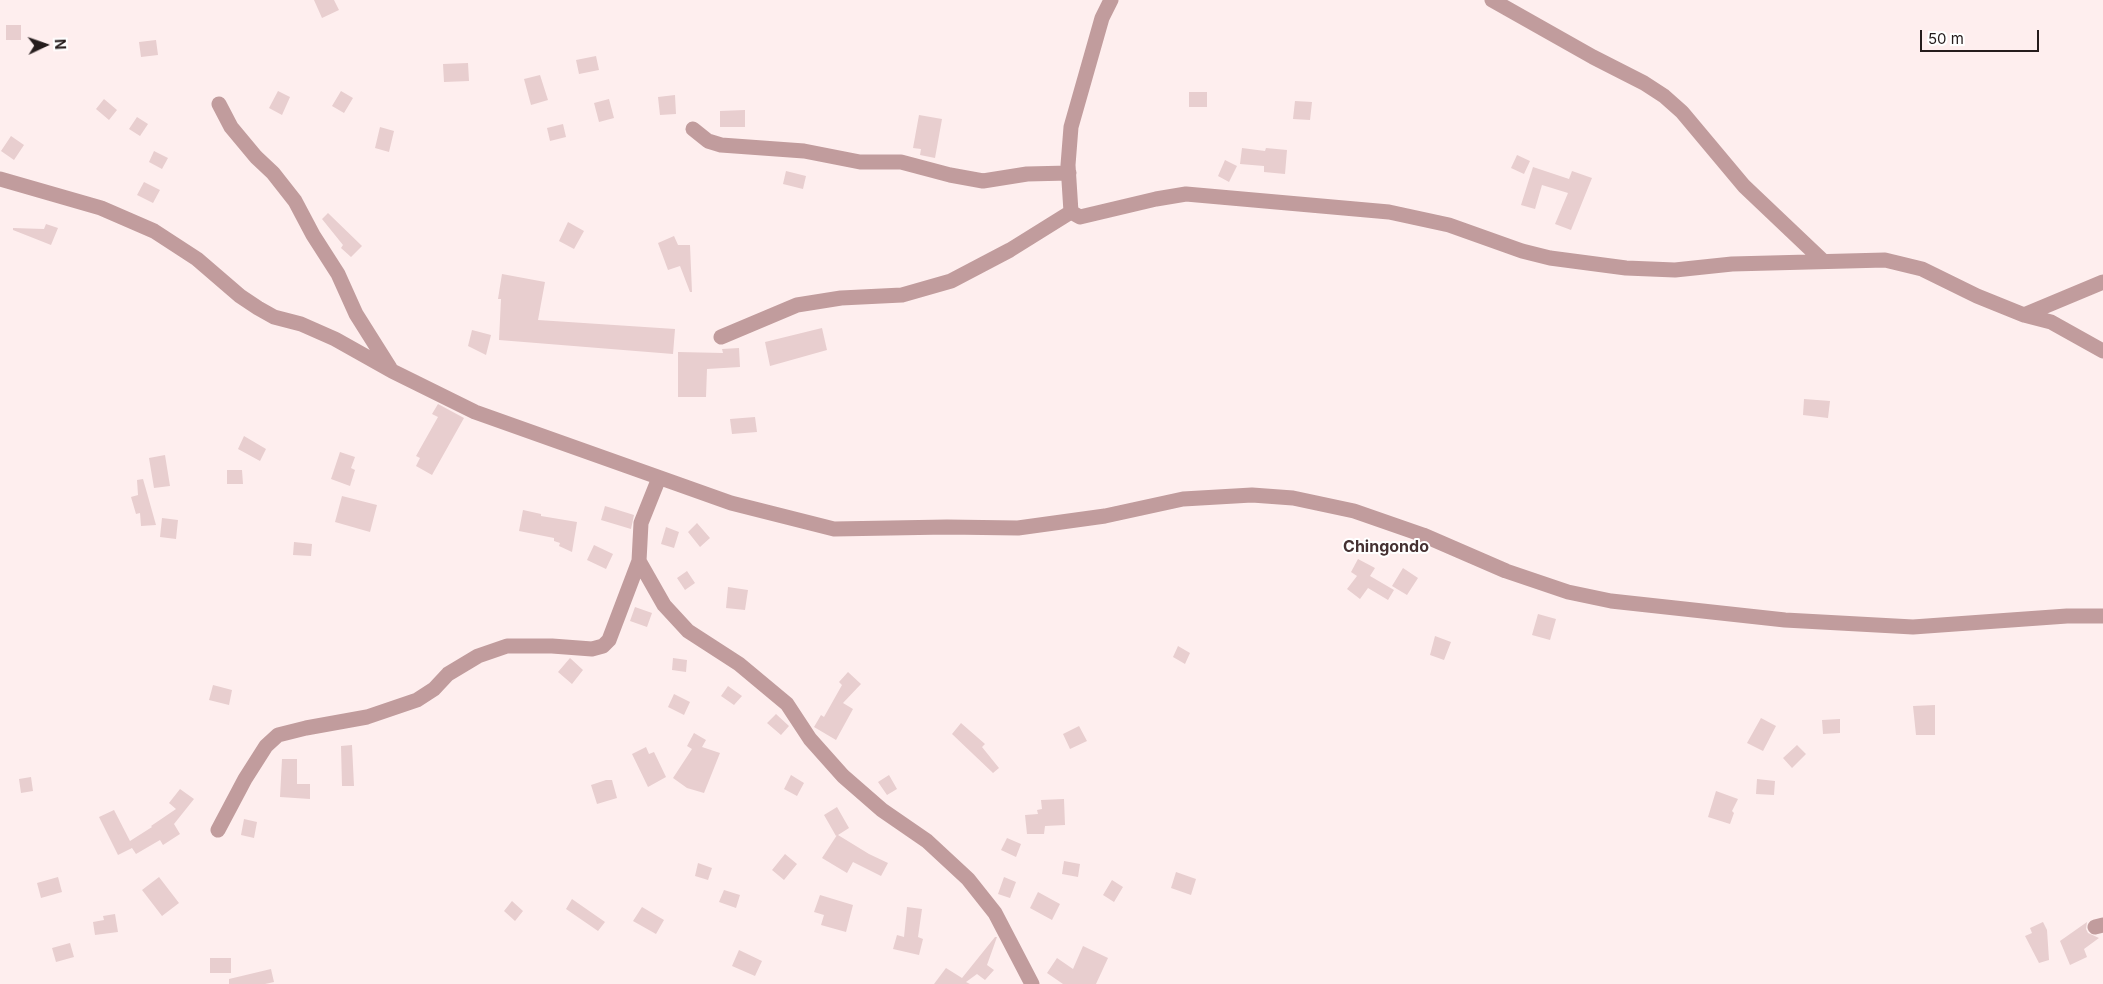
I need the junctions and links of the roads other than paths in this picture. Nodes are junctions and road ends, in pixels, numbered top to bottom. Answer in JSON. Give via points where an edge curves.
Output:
{"nodes":[{"id":1,"x":1110,"y":0,"type":"edge"},
{"id":2,"x":1492,"y":0,"type":"edge"},
{"id":3,"x":218,"y":104,"type":"dead end"},
{"id":4,"x":693,"y":129,"type":"dead end"},
{"id":5,"x":1069,"y":173,"type":"junction"},
{"id":6,"x":0,"y":179,"type":"edge"},
{"id":7,"x":1071,"y":212,"type":"junction"},
{"id":8,"x":1823,"y":261,"type":"junction"},
{"id":9,"x":2103,"y":282,"type":"edge"},
{"id":10,"x":2024,"y":315,"type":"junction"},
{"id":11,"x":721,"y":337,"type":"dead end"},
{"id":12,"x":2103,"y":351,"type":"edge"},
{"id":13,"x":392,"y":372,"type":"junction"},
{"id":14,"x":659,"y":478,"type":"junction"},
{"id":15,"x":640,"y":560,"type":"junction"},
{"id":16,"x":2103,"y":616,"type":"edge"},
{"id":17,"x":218,"y":830,"type":"dead end"},
{"id":18,"x":1032,"y":984,"type":"edge"}],
"edges":[{"from":1,"to":5,"type":"street","via":[[1071,127]]},
{"from":2,"to":8,"type":"street","via":[[1664,96],[1693,124],[1744,186]]},
{"from":3,"to":13,"type":"street","via":[[231,127],[295,201],[338,274],[356,314]]},
{"from":4,"to":5,"type":"street","via":[[708,141],[721,145],[804,151],[860,162],[901,162],[983,181],[1027,174]]},
{"from":5,"to":7,"type":"street"},
{"from":6,"to":13,"type":"street","via":[[101,208],[154,231],[197,259],[258,308],[335,339]]},
{"from":7,"to":8,"type":"street","via":[[1080,216],[1186,194],[1389,212],[1449,225],[1550,258],[1626,268],[1675,270],[1732,264]]},
{"from":7,"to":11,"type":"street","via":[[1010,250],[951,281],[902,296],[841,298],[798,305]]},
{"from":8,"to":10,"type":"street","via":[[1885,260],[1922,269]]},
{"from":9,"to":10,"type":"street"},
{"from":10,"to":12,"type":"street","via":[[2051,322]]},
{"from":13,"to":14,"type":"street","via":[[475,412]]},
{"from":14,"to":15,"type":"street","via":[[641,523]]},
{"from":14,"to":16,"type":"street","via":[[731,503],[834,529],[1018,528],[1106,516],[1183,499],[1252,495],[1293,498],[1354,511],[1423,535],[1524,577],[1568,592],[1611,601],[1785,620],[1905,626]]},
{"from":15,"to":17,"type":"street","via":[[609,640],[603,646],[592,650],[507,646],[478,656],[448,674],[417,700],[367,717],[278,736],[266,746]]},
{"from":15,"to":18,"type":"street","via":[[664,604],[688,631],[739,664],[787,704],[810,739],[843,776],[882,810],[928,841],[968,879],[995,913]]}]}
